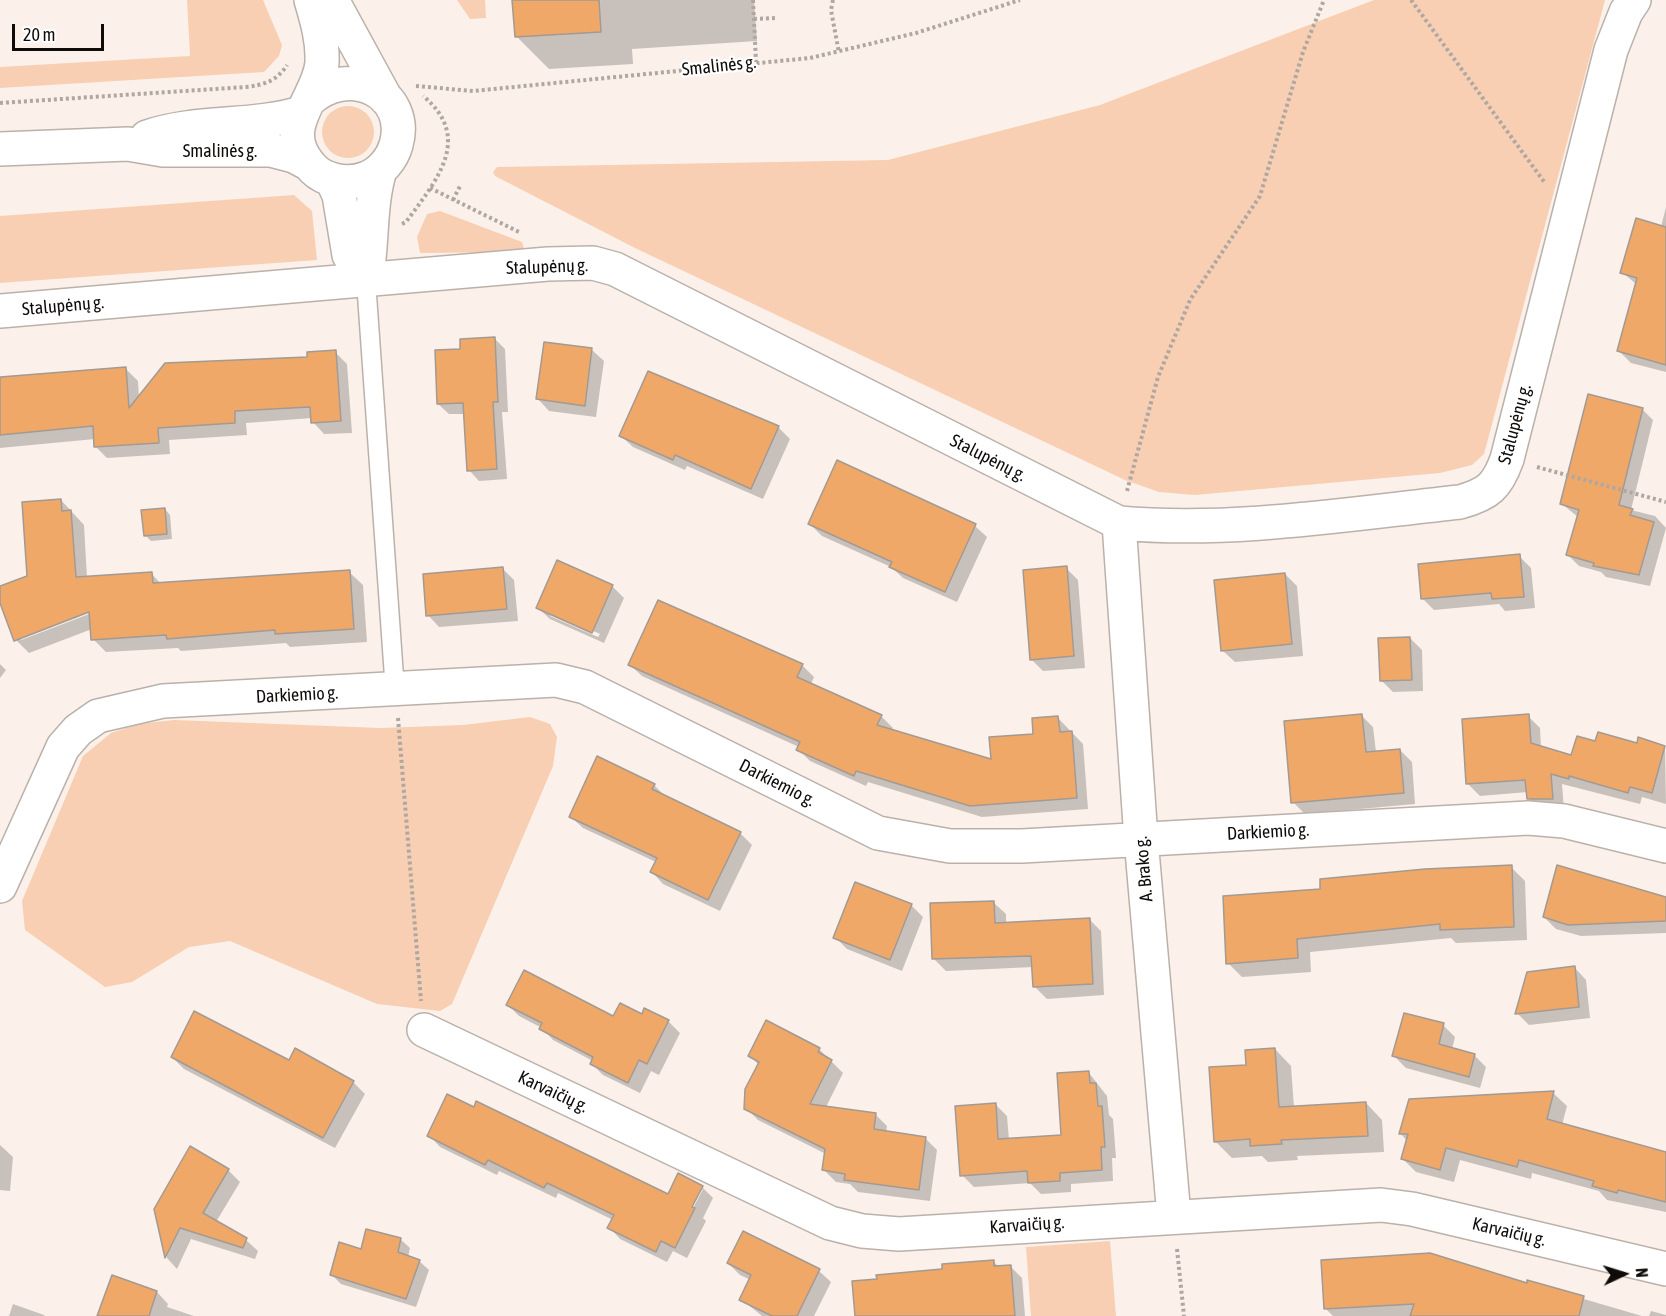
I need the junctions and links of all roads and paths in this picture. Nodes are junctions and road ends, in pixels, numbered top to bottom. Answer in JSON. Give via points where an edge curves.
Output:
{"nodes":[{"id":1,"x":311,"y":0,"type":"edge"},
{"id":2,"x":332,"y":0,"type":"edge"},
{"id":3,"x":753,"y":0,"type":"edge"},
{"id":4,"x":833,"y":0,"type":"edge"},
{"id":5,"x":1020,"y":0,"type":"edge"},
{"id":6,"x":1324,"y":0,"type":"edge"},
{"id":7,"x":1411,"y":0,"type":"edge"},
{"id":8,"x":1634,"y":0,"type":"edge"},
{"id":9,"x":777,"y":18,"type":"dead end"},
{"id":10,"x":754,"y":20,"type":"junction"},
{"id":11,"x":839,"y":53,"type":"junction"},
{"id":12,"x":291,"y":56,"type":"dead end"},
{"id":13,"x":756,"y":62,"type":"junction"},
{"id":14,"x":398,"y":92,"type":"junction"},
{"id":15,"x":0,"y":103,"type":"edge"},
{"id":16,"x":305,"y":107,"type":"junction"},
{"id":17,"x":128,"y":144,"type":"junction"},
{"id":18,"x":0,"y":149,"type":"edge"},
{"id":19,"x":380,"y":170,"type":"junction"},
{"id":20,"x":320,"y":172,"type":"junction"},
{"id":21,"x":460,"y":186,"type":"dead end"},
{"id":22,"x":430,"y":188,"type":"junction"},
{"id":23,"x":453,"y":200,"type":"junction"},
{"id":24,"x":1569,"y":217,"type":"junction"},
{"id":25,"x":393,"y":227,"type":"dead end"},
{"id":26,"x":522,"y":234,"type":"dead end"},
{"id":27,"x":366,"y":281,"type":"junction"},
{"id":28,"x":0,"y":311,"type":"edge"},
{"id":29,"x":1507,"y":459,"type":"junction"},
{"id":30,"x":1666,"y":502,"type":"edge"},
{"id":31,"x":1119,"y":522,"type":"junction"},
{"id":32,"x":395,"y":691,"type":"junction"},
{"id":33,"x":1142,"y":839,"type":"junction"},
{"id":34,"x":1666,"y":846,"type":"edge"},
{"id":35,"x":0,"y":886,"type":"edge"},
{"id":36,"x":424,"y":1030,"type":"joint"},
{"id":37,"x":1174,"y":1216,"type":"junction"},
{"id":38,"x":1666,"y":1269,"type":"edge"},
{"id":39,"x":1184,"y":1316,"type":"edge"}],
"edges":[{"from":1,"to":16,"type":"street","via":[[322,63]]},
{"from":2,"to":14,"type":"street"},
{"from":3,"to":10,"type":"path"},
{"from":4,"to":11,"type":"path","via":[[831,10]]},
{"from":5,"to":11,"type":"path","name":"Smalinės g."},
{"from":6,"to":31,"type":"path","via":[[1303,52],[1260,196],[1190,300],[1158,377]]},
{"from":7,"to":24,"type":"path"},
{"from":8,"to":24,"type":"street","name":"Stalupėnų g.","via":[[1611,50]]},
{"from":9,"to":10,"type":"path"},
{"from":10,"to":13,"type":"path"},
{"from":11,"to":13,"type":"path","name":"Smalinės g."},
{"from":12,"to":15,"type":"path","via":[[277,78],[265,85]]},
{"from":13,"to":14,"type":"path","name":"Smalinės g.","via":[[473,91]]},
{"from":14,"to":16,"type":"street","via":[[345,82],[330,85]]},
{"from":14,"to":19,"type":"street","via":[[394,112],[397,143]]},
{"from":14,"to":22,"type":"path","via":[[429,101],[446,125],[449,136],[443,168]]},
{"from":16,"to":17,"type":"street","name":"Smalinės g.","via":[[275,120],[160,132]]},
{"from":16,"to":20,"type":"street","via":[[297,140]]},
{"from":17,"to":18,"type":"street","name":"Smalinės g."},
{"from":17,"to":20,"type":"street","name":"Smalinės g.","via":[[163,150],[271,150],[294,156]]},
{"from":19,"to":20,"type":"street","via":[[357,181]]},
{"from":19,"to":27,"type":"street","via":[[373,197]]},
{"from":20,"to":27,"type":"street","via":[[339,195],[349,255]]},
{"from":21,"to":23,"type":"path"},
{"from":22,"to":23,"type":"path"},
{"from":22,"to":25,"type":"path","via":[[406,222]]},
{"from":23,"to":26,"type":"path"},
{"from":24,"to":29,"type":"street","name":"Stalupėnų g."},
{"from":27,"to":28,"type":"street","name":"Stalupėnų g."},
{"from":27,"to":31,"type":"street","name":"Stalupėnų g.","via":[[571,263],[593,263],[615,270]]},
{"from":27,"to":32,"type":"lane"},
{"from":29,"to":30,"type":"path"},
{"from":29,"to":31,"type":"street","name":"Stalupėnų g.","via":[[1500,479],[1483,496],[1460,502],[1182,527]]},
{"from":31,"to":33,"type":"street","name":"A. Brako g."},
{"from":32,"to":33,"type":"street","name":"Darkiemio g.","via":[[556,680],[585,687],[878,834],[950,846]]},
{"from":32,"to":35,"type":"street","name":"Darkiemio g.","via":[[164,701],[98,716],[63,747]]},
{"from":32,"to":36,"type":"path"},
{"from":33,"to":34,"type":"street","name":"Darkiemio g.","via":[[1528,818],[1564,821]]},
{"from":33,"to":37,"type":"street","name":"A. Brako g."},
{"from":36,"to":37,"type":"street","name":"Karvaičių g.","via":[[830,1222],[862,1231],[899,1234]]},
{"from":37,"to":38,"type":"street","name":"Karvaičių g.","via":[[1382,1205]]},
{"from":37,"to":39,"type":"path"}]}
